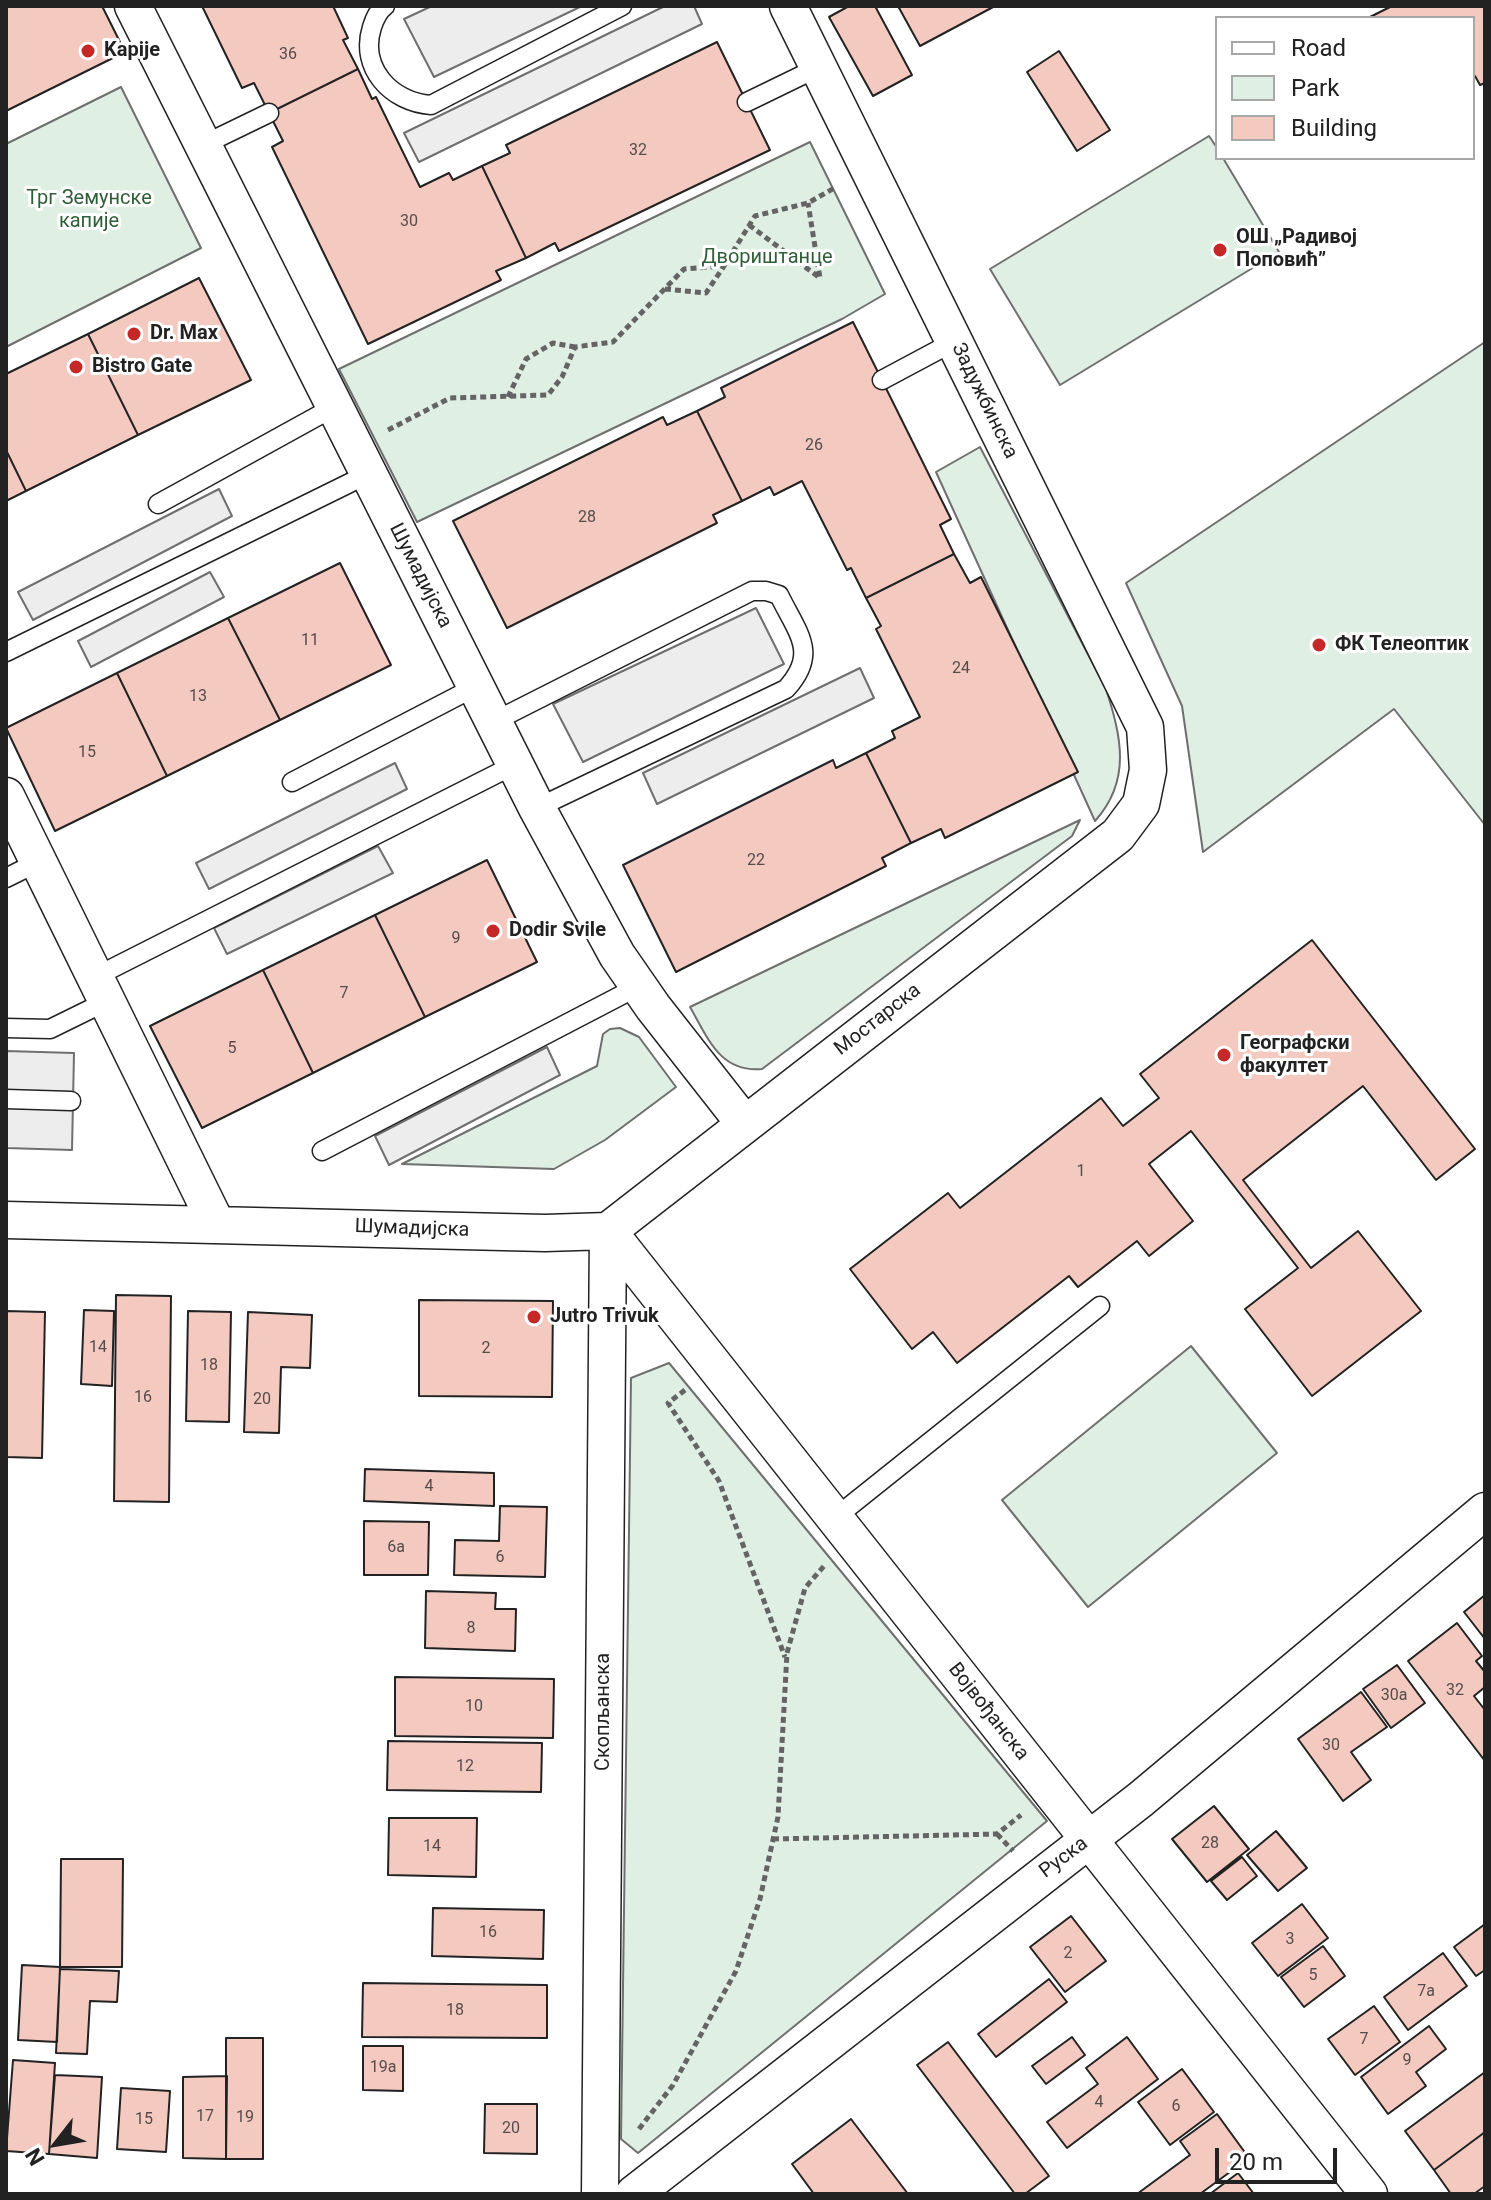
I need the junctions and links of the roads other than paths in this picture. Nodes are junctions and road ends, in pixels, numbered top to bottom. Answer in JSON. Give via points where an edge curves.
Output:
{"nodes":[{"id":1,"x":133,"y":6,"type":"edge"},
{"id":2,"x":385,"y":6,"type":"edge"},
{"id":3,"x":622,"y":6,"type":"edge"},
{"id":4,"x":788,"y":6,"type":"edge"},
{"id":5,"x":819,"y":67,"type":"junction"},
{"id":6,"x":747,"y":102,"type":"dead end"},
{"id":7,"x":269,"y":113,"type":"dead end"},
{"id":8,"x":203,"y":145,"type":"junction"},
{"id":9,"x":955,"y":341,"type":"junction"},
{"id":10,"x":882,"y":380,"type":"dead end"},
{"id":11,"x":334,"y":407,"type":"junction"},
{"id":12,"x":362,"y":460,"type":"junction"},
{"id":13,"x":158,"y":504,"type":"dead end"},
{"id":14,"x":6,"y":652,"type":"edge"},
{"id":15,"x":475,"y":687,"type":"junction"},
{"id":16,"x":493,"y":722,"type":"junction"},
{"id":17,"x":514,"y":765,"type":"junction"},
{"id":18,"x":292,"y":782,"type":"dead end"},
{"id":19,"x":6,"y":796,"type":"edge"},
{"id":20,"x":1141,"y":804,"type":"joint"},
{"id":21,"x":537,"y":808,"type":"junction"},
{"id":22,"x":38,"y":862,"type":"junction"},
{"id":23,"x":6,"y":878,"type":"edge"},
{"id":24,"x":639,"y":986,"type":"junction"},
{"id":25,"x":101,"y":989,"type":"junction"},
{"id":26,"x":6,"y":1028,"type":"edge"},
{"id":27,"x":6,"y":1099,"type":"edge"},
{"id":28,"x":71,"y":1101,"type":"dead end"},
{"id":29,"x":744,"y":1123,"type":"junction"},
{"id":30,"x":322,"y":1151,"type":"dead end"},
{"id":31,"x":6,"y":1220,"type":"edge"},
{"id":32,"x":216,"y":1223,"type":"junction"},
{"id":33,"x":608,"y":1231,"type":"junction"},
{"id":34,"x":1100,"y":1306,"type":"dead end"},
{"id":35,"x":1485,"y":1511,"type":"edge"},
{"id":36,"x":843,"y":1526,"type":"junction"},
{"id":37,"x":1088,"y":1841,"type":"junction"},
{"id":38,"x":600,"y":2194,"type":"edge"},
{"id":39,"x":634,"y":2194,"type":"edge"},
{"id":40,"x":1369,"y":2194,"type":"edge"}],
"edges":[{"from":1,"to":8,"type":"street","name":"Шумадијска"},
{"from":2,"to":3,"type":"lane","via":[[374,20],[365,66],[393,93],[431,105]]},
{"from":4,"to":5,"type":"street","name":"Задужбинска"},
{"from":5,"to":6,"type":"lane"},
{"from":5,"to":9,"type":"street","name":"Задужбинска"},
{"from":7,"to":8,"type":"lane"},
{"from":8,"to":11,"type":"street","name":"Шумадијска"},
{"from":9,"to":10,"type":"lane"},
{"from":9,"to":20,"type":"street","name":"Задужбинска","via":[[1145,727],[1148,770]]},
{"from":11,"to":12,"type":"street","name":"Шумадијска"},
{"from":11,"to":13,"type":"lane"},
{"from":12,"to":14,"type":"lane"},
{"from":12,"to":15,"type":"street","name":"Шумадијска"},
{"from":15,"to":16,"type":"street","name":"Шумадијска"},
{"from":15,"to":18,"type":"lane"},
{"from":16,"to":17,"type":"street","name":"Шумадијска"},
{"from":16,"to":21,"type":"lane","via":[[752,591],[779,595],[805,654],[800,674],[786,689]]},
{"from":17,"to":21,"type":"street","name":"Шумадијска"},
{"from":17,"to":25,"type":"lane"},
{"from":19,"to":22,"type":"street"},
{"from":20,"to":29,"type":"street","name":"Мостарска","via":[[1118,835]]},
{"from":21,"to":24,"type":"street","name":"Шумадијска"},
{"from":22,"to":23,"type":"lane"},
{"from":22,"to":25,"type":"street"},
{"from":24,"to":29,"type":"street","name":"Шумадијска"},
{"from":24,"to":30,"type":"lane"},
{"from":25,"to":26,"type":"lane","via":[[62,1025]]},
{"from":25,"to":32,"type":"street"},
{"from":27,"to":28,"type":"lane"},
{"from":29,"to":33,"type":"street","name":"Мостарска"},
{"from":31,"to":32,"type":"street","name":"Шумадијска"},
{"from":32,"to":33,"type":"street","name":"Шумадијска"},
{"from":33,"to":36,"type":"street","name":"Војвођанска"},
{"from":33,"to":38,"type":"street","name":"Скопљанска"},
{"from":34,"to":36,"type":"lane"},
{"from":35,"to":37,"type":"street","name":"Руска"},
{"from":36,"to":37,"type":"street","name":"Војвођанска"},
{"from":37,"to":39,"type":"street","name":"Руска"},
{"from":37,"to":40,"type":"street","name":"Војвођанска"}]}
